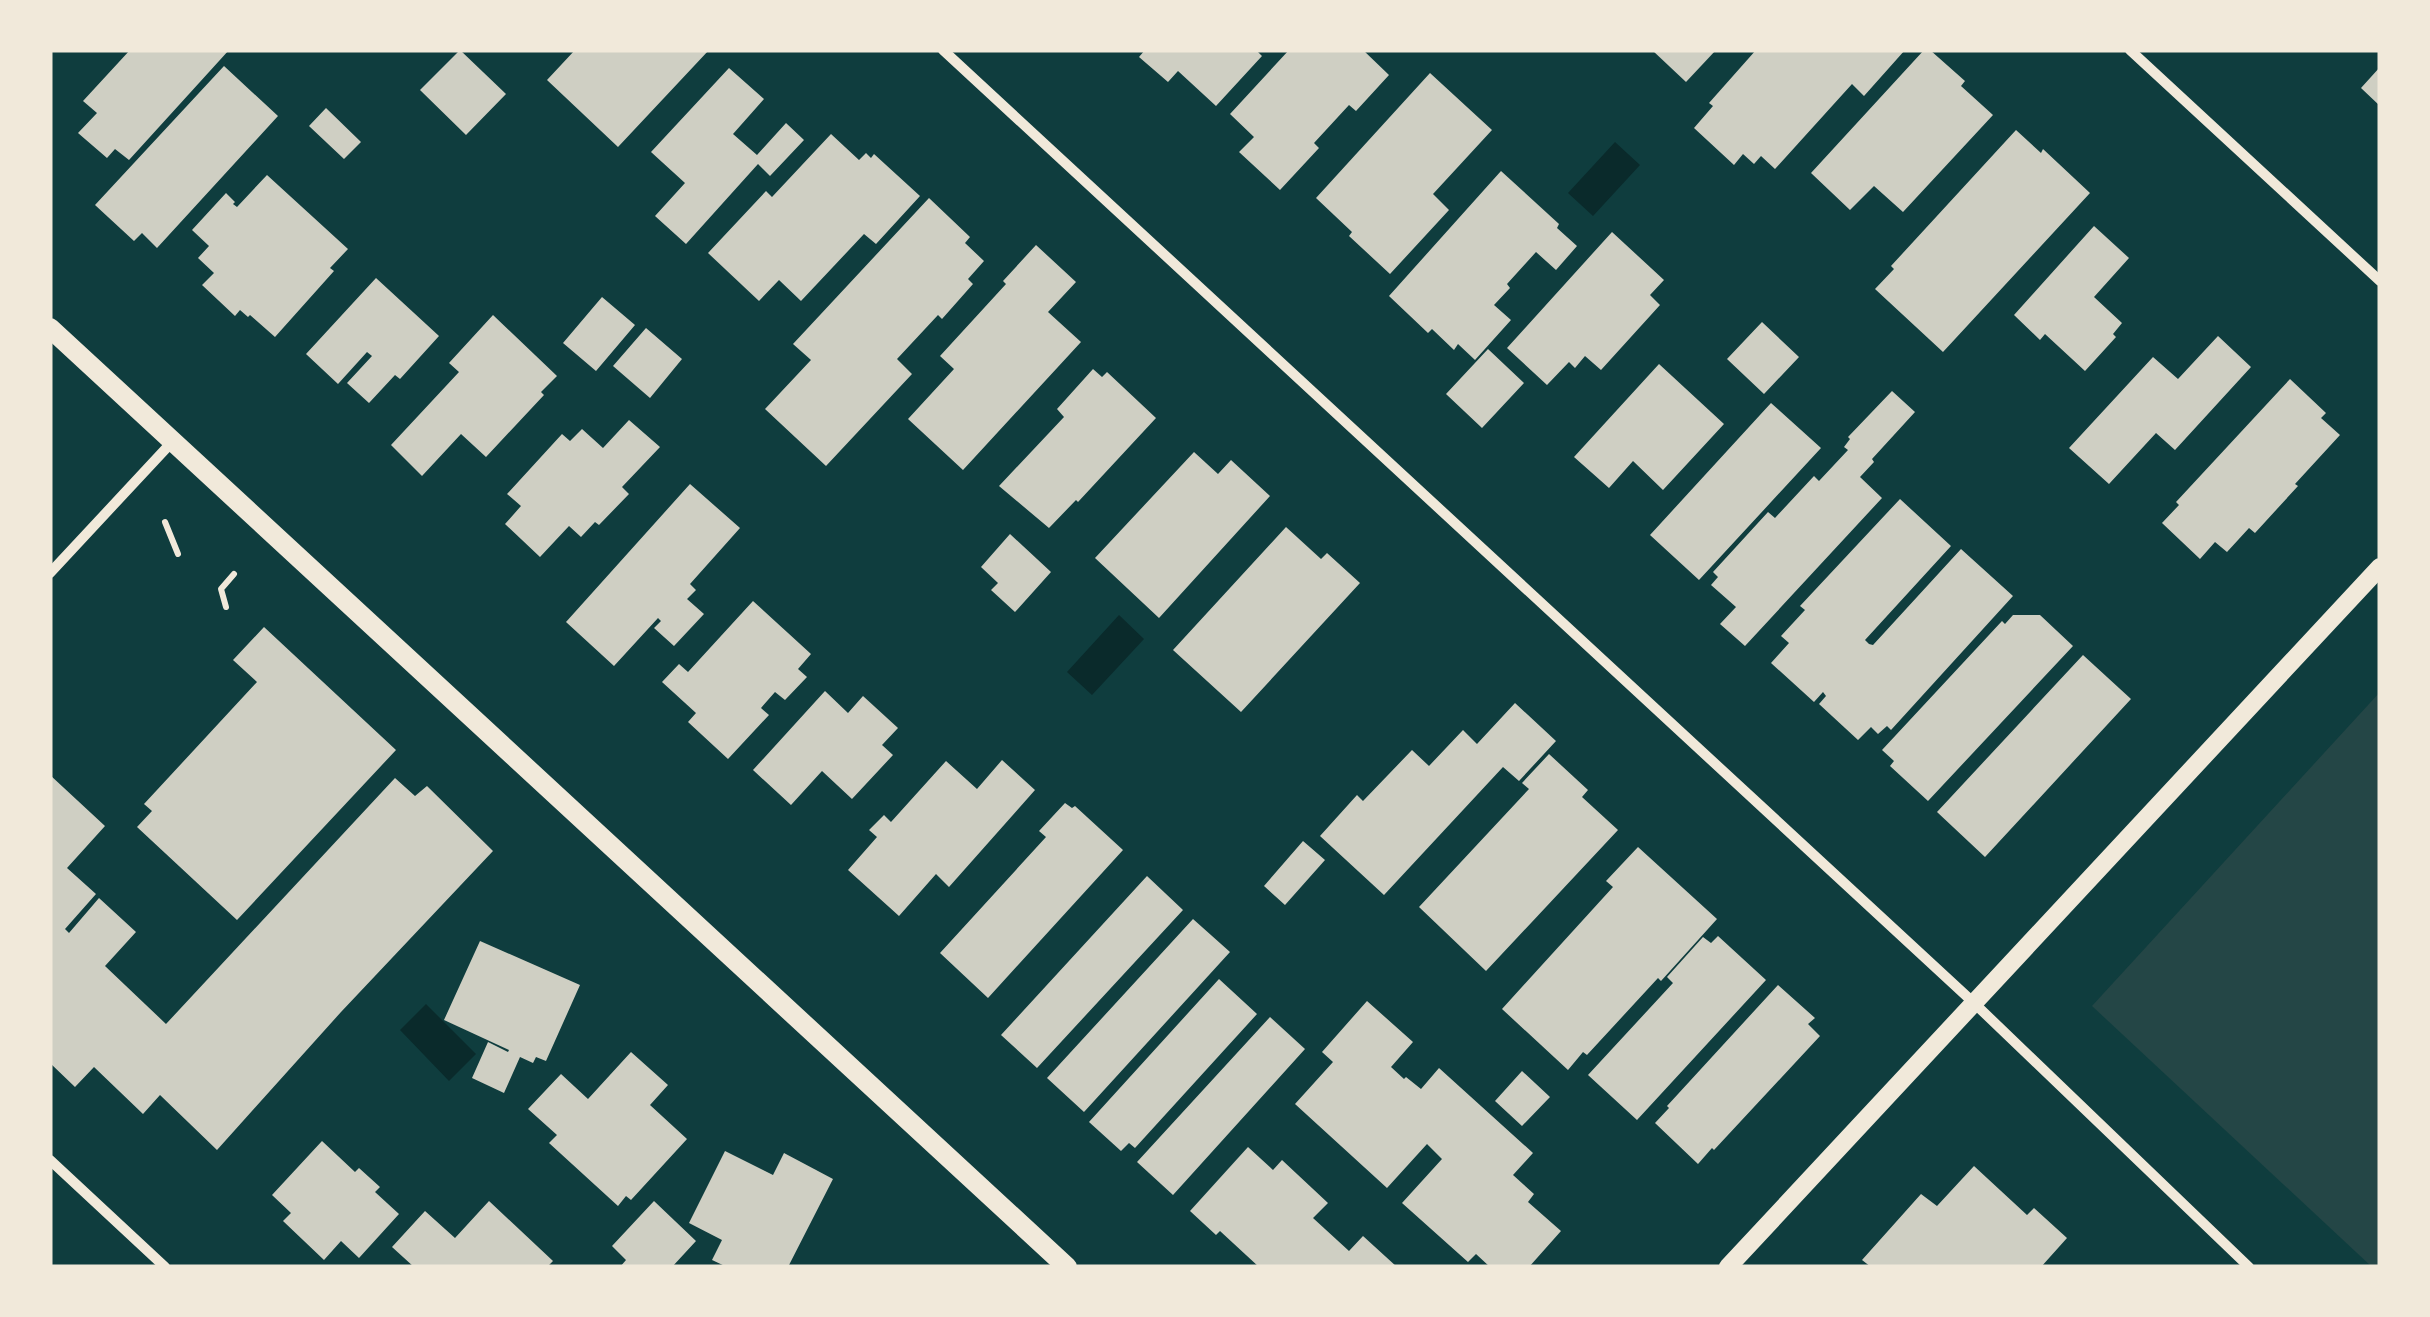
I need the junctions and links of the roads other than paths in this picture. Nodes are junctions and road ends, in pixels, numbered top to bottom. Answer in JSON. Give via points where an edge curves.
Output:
{"nodes":[{"id":1,"x":943,"y":50,"type":"edge"},
{"id":2,"x":2130,"y":50,"type":"edge"},
{"id":3,"x":2380,"y":281,"type":"edge"},
{"id":4,"x":50,"y":328,"type":"edge"},
{"id":5,"x":172,"y":441,"type":"junction"},
{"id":6,"x":2380,"y":567,"type":"edge"},
{"id":7,"x":50,"y":573,"type":"edge"},
{"id":8,"x":1974,"y":1002,"type":"junction"},
{"id":9,"x":50,"y":1160,"type":"edge"},
{"id":10,"x":165,"y":1267,"type":"edge"},
{"id":11,"x":1067,"y":1267,"type":"edge"},
{"id":12,"x":1728,"y":1267,"type":"edge"},
{"id":13,"x":2249,"y":1267,"type":"edge"}],
"edges":[{"from":1,"to":8,"type":"street"},
{"from":2,"to":3,"type":"street"},
{"from":4,"to":5,"type":"main road"},
{"from":5,"to":7,"type":"street"},
{"from":5,"to":11,"type":"main road"},
{"from":6,"to":8,"type":"street"},
{"from":8,"to":12,"type":"street"},
{"from":8,"to":13,"type":"street"},
{"from":9,"to":10,"type":"street"}]}
